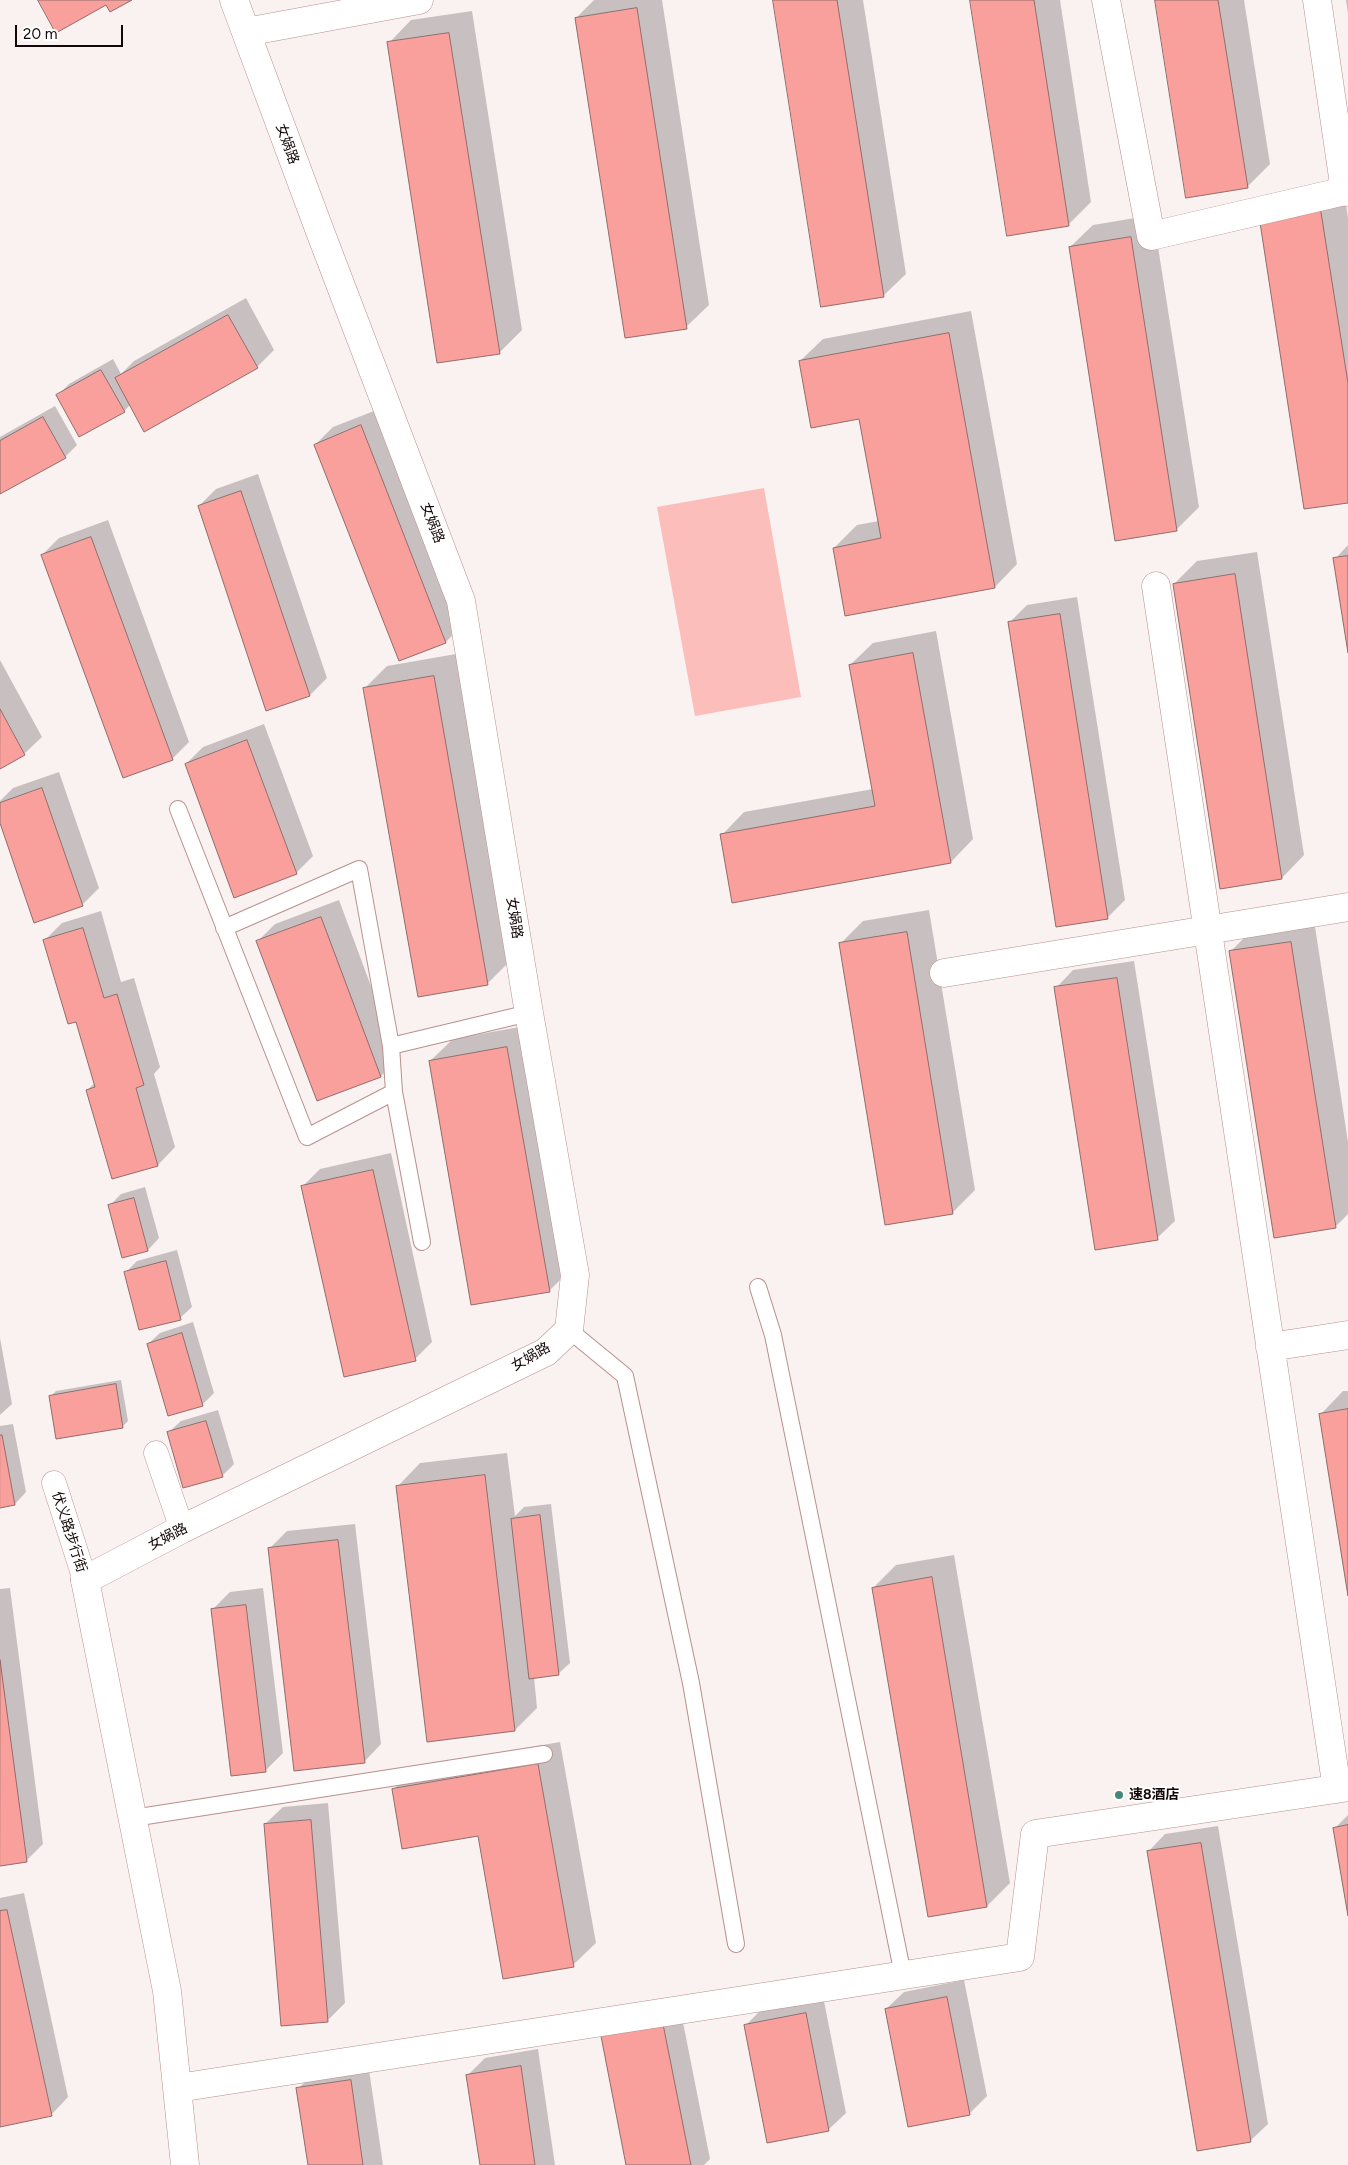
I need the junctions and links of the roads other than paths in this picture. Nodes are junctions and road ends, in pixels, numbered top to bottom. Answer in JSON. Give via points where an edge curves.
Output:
{"nodes":[{"id":1,"x":234,"y":0,"type":"edge"},
{"id":2,"x":420,"y":0,"type":"edge"},
{"id":3,"x":1106,"y":0,"type":"edge"},
{"id":4,"x":1317,"y":0,"type":"edge"},
{"id":5,"x":246,"y":32,"type":"junction"},
{"id":6,"x":1346,"y":192,"type":"edge"},
{"id":7,"x":1156,"y":586,"type":"dead end"},
{"id":8,"x":178,"y":809,"type":"dead end"},
{"id":9,"x":1348,"y":907,"type":"edge"},
{"id":10,"x":224,"y":928,"type":"junction"},
{"id":11,"x":1208,"y":930,"type":"junction"},
{"id":12,"x":944,"y":973,"type":"dead end"},
{"id":13,"x":529,"y":1013,"type":"junction"},
{"id":14,"x":391,"y":1046,"type":"junction"},
{"id":15,"x":394,"y":1092,"type":"junction"},
{"id":16,"x":422,"y":1242,"type":"dead end"},
{"id":17,"x":758,"y":1287,"type":"dead end"},
{"id":18,"x":569,"y":1330,"type":"junction"},
{"id":19,"x":1348,"y":1335,"type":"edge"},
{"id":20,"x":1270,"y":1348,"type":"junction"},
{"id":21,"x":156,"y":1453,"type":"dead end"},
{"id":22,"x":54,"y":1484,"type":"dead end"},
{"id":23,"x":182,"y":1530,"type":"junction"},
{"id":24,"x":85,"y":1580,"type":"junction"},
{"id":25,"x":544,"y":1754,"type":"dead end"},
{"id":26,"x":1342,"y":1788,"type":"edge"},
{"id":27,"x":133,"y":1818,"type":"junction"},
{"id":28,"x":736,"y":1944,"type":"dead end"},
{"id":29,"x":903,"y":1975,"type":"junction"},
{"id":30,"x":178,"y":2088,"type":"junction"},
{"id":31,"x":185,"y":2165,"type":"edge"}],
"edges":[{"from":1,"to":5,"type":"street","name":"女娲路"},
{"from":2,"to":5,"type":"street"},
{"from":3,"to":6,"type":"street","via":[[1150,236]]},
{"from":4,"to":6,"type":"street"},
{"from":5,"to":13,"type":"street","name":"女娲路","via":[[462,600]]},
{"from":7,"to":11,"type":"street"},
{"from":8,"to":10,"type":"lane"},
{"from":9,"to":11,"type":"street"},
{"from":10,"to":14,"type":"lane","via":[[359,869]]},
{"from":10,"to":15,"type":"lane","via":[[307,1137]]},
{"from":11,"to":12,"type":"street"},
{"from":11,"to":20,"type":"street"},
{"from":13,"to":14,"type":"lane"},
{"from":13,"to":18,"type":"street","name":"女娲路","via":[[575,1275]]},
{"from":14,"to":15,"type":"lane"},
{"from":15,"to":16,"type":"lane"},
{"from":17,"to":29,"type":"lane","via":[[773,1334]]},
{"from":18,"to":23,"type":"street","name":"女娲路","via":[[546,1352]]},
{"from":18,"to":28,"type":"lane","via":[[625,1376],[691,1683]]},
{"from":19,"to":20,"type":"street"},
{"from":20,"to":26,"type":"street"},
{"from":21,"to":23,"type":"street"},
{"from":22,"to":24,"type":"street","name":"伏义路步行街"},
{"from":23,"to":24,"type":"street","name":"女娲路"},
{"from":24,"to":27,"type":"street"},
{"from":25,"to":27,"type":"lane"},
{"from":26,"to":29,"type":"street","via":[[1035,1834],[1020,1957]]},
{"from":27,"to":30,"type":"street","via":[[167,1992]]},
{"from":29,"to":30,"type":"street"},
{"from":30,"to":31,"type":"street"}]}
